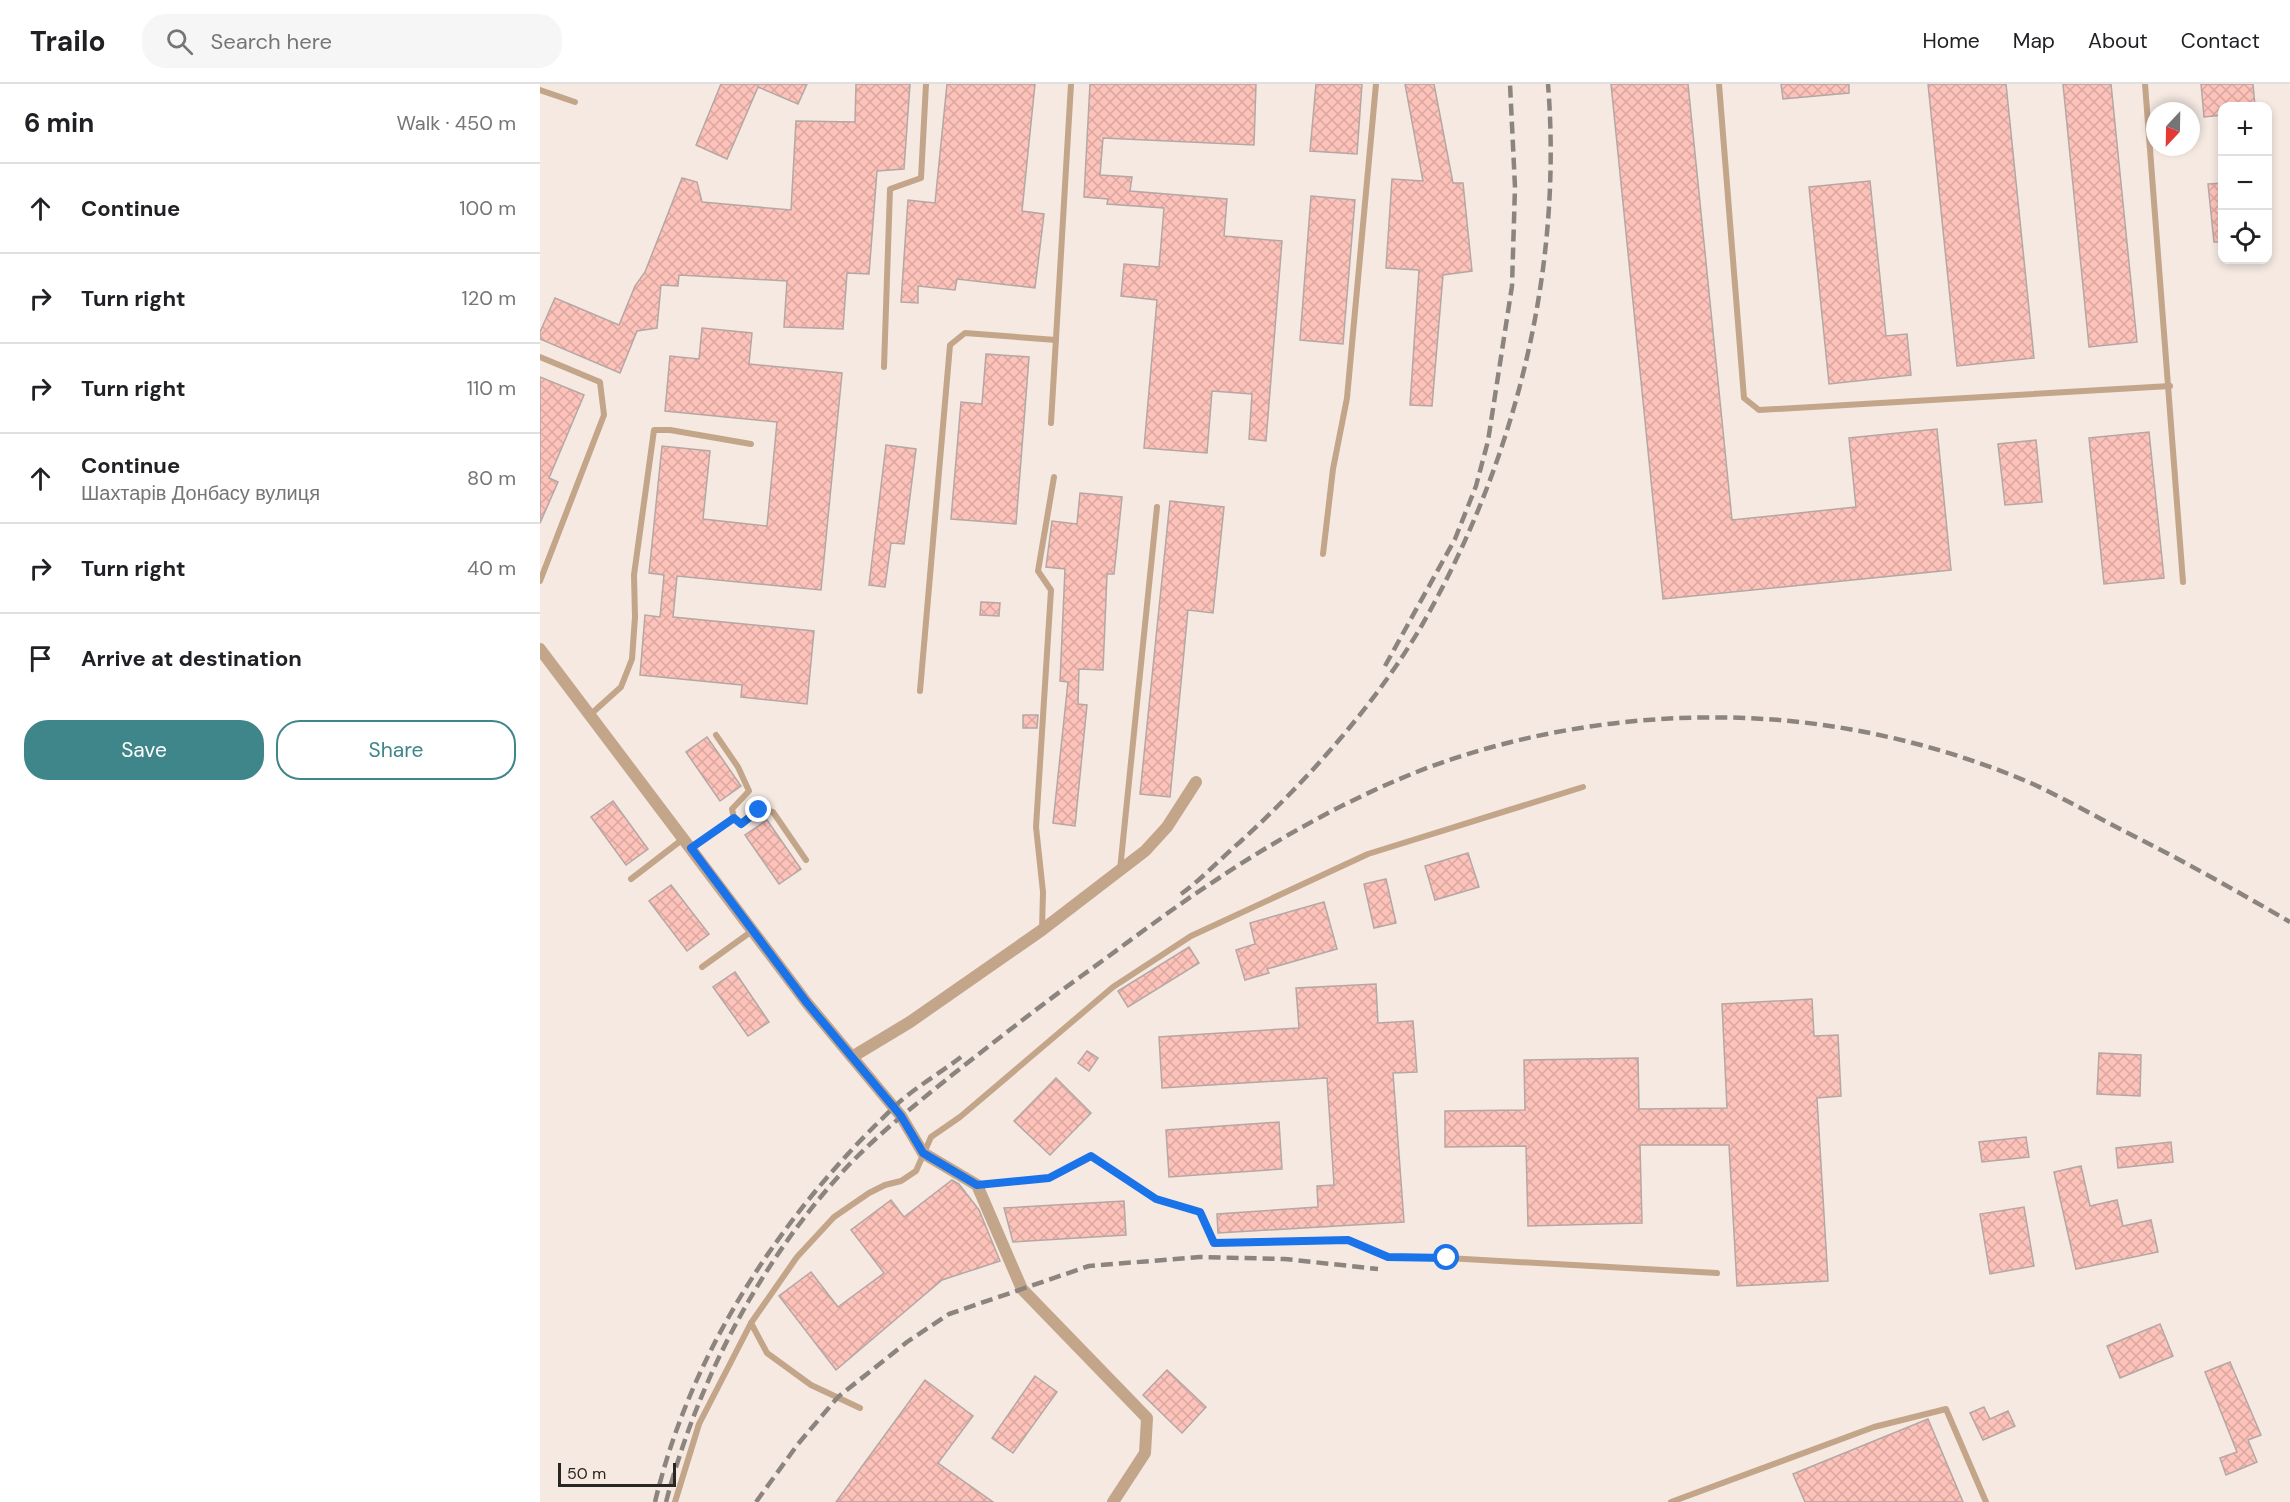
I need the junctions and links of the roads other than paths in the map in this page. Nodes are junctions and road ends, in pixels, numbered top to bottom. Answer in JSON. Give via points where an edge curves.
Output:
{"nodes":[{"id":1,"x":926,"y":84,"type":"edge"},
{"id":2,"x":1071,"y":84,"type":"edge"},
{"id":3,"x":1376,"y":84,"type":"edge"},
{"id":4,"x":1719,"y":84,"type":"edge"},
{"id":5,"x":2145,"y":84,"type":"edge"},
{"id":6,"x":540,"y":90,"type":"edge"},
{"id":7,"x":575,"y":102,"type":"dead end"},
{"id":8,"x":1056,"y":340,"type":"junction"},
{"id":9,"x":540,"y":357,"type":"edge"},
{"id":10,"x":884,"y":367,"type":"dead end"},
{"id":11,"x":2170,"y":386,"type":"junction"},
{"id":12,"x":1051,"y":423,"type":"dead end"},
{"id":13,"x":751,"y":444,"type":"dead end"},
{"id":14,"x":1054,"y":477,"type":"dead end"},
{"id":15,"x":1156,"y":507,"type":"dead end"},
{"id":16,"x":1323,"y":554,"type":"dead end"},
{"id":17,"x":540,"y":581,"type":"edge"},
{"id":18,"x":2183,"y":582,"type":"dead end"},
{"id":19,"x":540,"y":649,"type":"edge"},
{"id":20,"x":540,"y":665,"type":"edge"},
{"id":21,"x":560,"y":673,"type":"junction"},
{"id":22,"x":920,"y":691,"type":"dead end"},
{"id":23,"x":591,"y":714,"type":"junction"},
{"id":24,"x":716,"y":735,"type":"dead end"},
{"id":25,"x":1196,"y":782,"type":"dead end"},
{"id":26,"x":1583,"y":787,"type":"dead end"},
{"id":27,"x":734,"y":818,"type":"junction"},
{"id":28,"x":687,"y":843,"type":"junction"},
{"id":29,"x":806,"y":860,"type":"dead end"},
{"id":30,"x":1120,"y":871,"type":"junction"},
{"id":31,"x":631,"y":879,"type":"dead end"},
{"id":32,"x":752,"y":930,"type":"junction"},
{"id":33,"x":1042,"y":930,"type":"junction"},
{"id":34,"x":702,"y":967,"type":"dead end"},
{"id":35,"x":852,"y":1057,"type":"junction"},
{"id":36,"x":923,"y":1153,"type":"junction"},
{"id":37,"x":977,"y":1185,"type":"junction"},
{"id":38,"x":1717,"y":1273,"type":"dead end"},
{"id":39,"x":751,"y":1323,"type":"junction"},
{"id":40,"x":860,"y":1408,"type":"dead end"},
{"id":41,"x":675,"y":1502,"type":"edge"},
{"id":42,"x":1113,"y":1502,"type":"edge"},
{"id":43,"x":1671,"y":1502,"type":"edge"},
{"id":44,"x":1986,"y":1502,"type":"edge"}],
"edges":[{"from":1,"to":10,"type":"lane","via":[[921,178],[890,189]]},
{"from":2,"to":8,"type":"lane"},
{"from":3,"to":16,"type":"lane","via":[[1347,398],[1332,470]]},
{"from":4,"to":11,"type":"lane","via":[[1744,398],[1759,410]]},
{"from":5,"to":11,"type":"lane"},
{"from":6,"to":7,"type":"lane"},
{"from":8,"to":12,"type":"lane"},
{"from":8,"to":22,"type":"lane","via":[[965,333],[950,345]]},
{"from":9,"to":17,"type":"lane","via":[[600,382],[604,416]]},
{"from":11,"to":18,"type":"lane"},
{"from":13,"to":23,"type":"lane","via":[[654,430],[634,575],[632,659],[621,687]]},
{"from":14,"to":33,"type":"lane","via":[[1038,571],[1051,590],[1036,826],[1043,892]]},
{"from":15,"to":30,"type":"lane"},
{"from":19,"to":21,"type":"street"},
{"from":20,"to":21,"type":"street"},
{"from":21,"to":23,"type":"street"},
{"from":23,"to":28,"type":"street"},
{"from":24,"to":27,"type":"lane","via":[[749,791],[732,809]]},
{"from":25,"to":30,"type":"street","via":[[1167,827]]},
{"from":26,"to":36,"type":"lane","via":[[1368,854],[1191,936],[1113,987],[960,1117],[931,1137]]},
{"from":27,"to":28,"type":"lane"},
{"from":27,"to":29,"type":"lane","via":[[741,824],[759,810],[773,812]]},
{"from":28,"to":31,"type":"lane"},
{"from":28,"to":32,"type":"street"},
{"from":30,"to":33,"type":"street"},
{"from":32,"to":34,"type":"lane"},
{"from":32,"to":35,"type":"street"},
{"from":33,"to":35,"type":"street","via":[[910,1022]]},
{"from":35,"to":36,"type":"street","via":[[901,1116]]},
{"from":36,"to":37,"type":"street"},
{"from":36,"to":39,"type":"lane","via":[[916,1171],[869,1193],[834,1217],[796,1257]]},
{"from":37,"to":38,"type":"lane","via":[[1049,1178],[1091,1156],[1156,1199],[1200,1212],[1214,1243],[1348,1240],[1388,1257]]},
{"from":37,"to":42,"type":"street","via":[[1022,1288],[1147,1418],[1145,1453]]},
{"from":39,"to":40,"type":"lane","via":[[767,1353],[812,1385]]},
{"from":39,"to":41,"type":"lane","via":[[699,1424]]},
{"from":43,"to":44,"type":"lane","via":[[1874,1427],[1946,1409]]}]}
